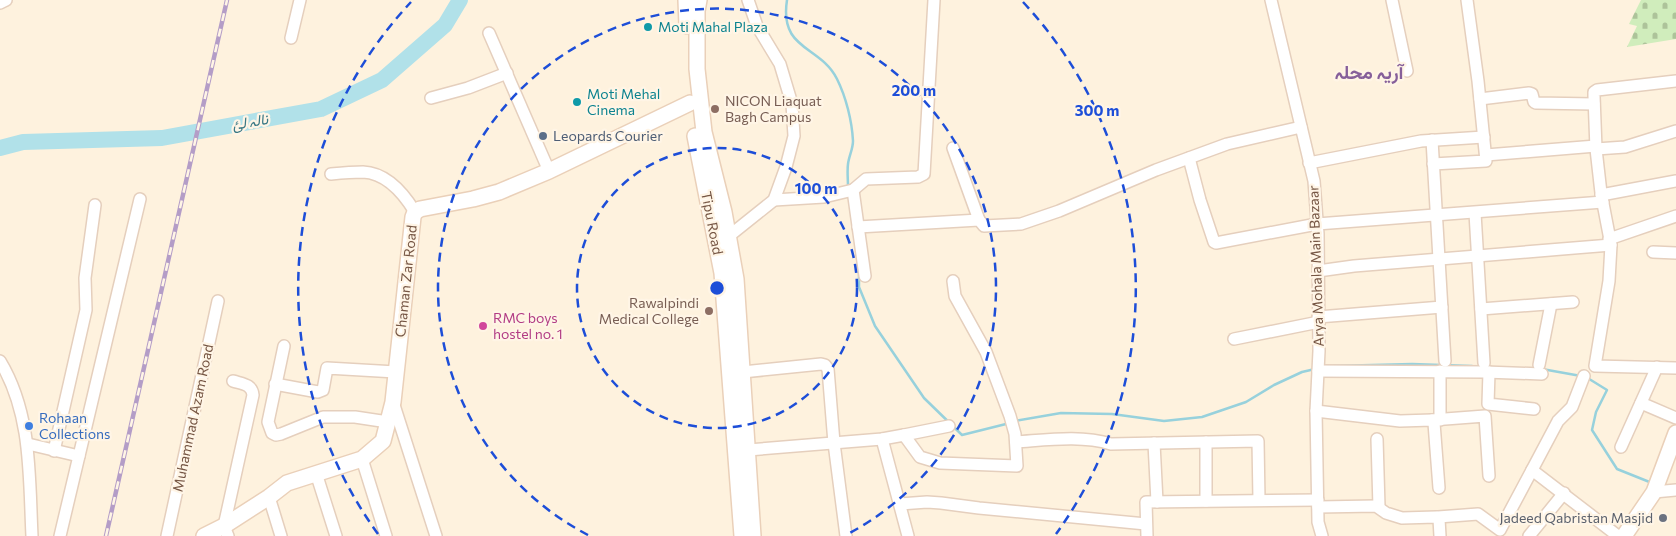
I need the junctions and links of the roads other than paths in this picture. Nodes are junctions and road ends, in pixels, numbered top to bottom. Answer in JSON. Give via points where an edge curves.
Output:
{"nodes":[{"id":1,"x":6,"y":0,"type":"edge"},
{"id":2,"x":300,"y":0,"type":"edge"},
{"id":3,"x":686,"y":0,"type":"edge"},
{"id":4,"x":699,"y":0,"type":"edge"},
{"id":5,"x":748,"y":0,"type":"edge"},
{"id":6,"x":934,"y":0,"type":"edge"},
{"id":7,"x":1271,"y":0,"type":"edge"},
{"id":8,"x":1392,"y":0,"type":"edge"},
{"id":9,"x":1468,"y":0,"type":"edge"},
{"id":10,"x":0,"y":3,"type":"edge"},
{"id":11,"x":489,"y":33,"type":"dead end"},
{"id":12,"x":291,"y":38,"type":"dead end"},
{"id":13,"x":1407,"y":70,"type":"dead end"},
{"id":14,"x":507,"y":73,"type":"junction"},
{"id":15,"x":1676,"y":81,"type":"edge"},
{"id":16,"x":431,"y":98,"type":"dead end"},
{"id":17,"x":1480,"y":99,"type":"junction"},
{"id":18,"x":690,"y":103,"type":"junction"},
{"id":19,"x":1594,"y":104,"type":"junction"},
{"id":20,"x":1301,"y":127,"type":"junction"},
{"id":21,"x":1676,"y":131,"type":"edge"},
{"id":22,"x":1484,"y":136,"type":"junction"},
{"id":23,"x":1432,"y":140,"type":"junction"},
{"id":24,"x":953,"y":148,"type":"dead end"},
{"id":25,"x":1596,"y":148,"type":"junction"},
{"id":26,"x":1486,"y":153,"type":"junction"},
{"id":27,"x":1189,"y":158,"type":"junction"},
{"id":28,"x":1309,"y":163,"type":"junction"},
{"id":29,"x":1433,"y":164,"type":"junction"},
{"id":30,"x":549,"y":171,"type":"junction"},
{"id":31,"x":331,"y":174,"type":"dead end"},
{"id":32,"x":1676,"y":180,"type":"edge"},
{"id":33,"x":853,"y":190,"type":"junction"},
{"id":34,"x":140,"y":199,"type":"dead end"},
{"id":35,"x":1602,"y":199,"type":"junction"},
{"id":36,"x":774,"y":200,"type":"junction"},
{"id":37,"x":95,"y":205,"type":"dead end"},
{"id":38,"x":416,"y":212,"type":"junction"},
{"id":39,"x":1475,"y":213,"type":"junction"},
{"id":40,"x":1436,"y":216,"type":"junction"},
{"id":41,"x":1676,"y":216,"type":"edge"},
{"id":42,"x":979,"y":220,"type":"junction"},
{"id":43,"x":1317,"y":224,"type":"junction"},
{"id":44,"x":858,"y":227,"type":"junction"},
{"id":45,"x":729,"y":236,"type":"junction"},
{"id":46,"x":1610,"y":242,"type":"junction"},
{"id":47,"x":1653,"y":252,"type":"dead end"},
{"id":48,"x":1676,"y":253,"type":"edge"},
{"id":49,"x":1478,"y":256,"type":"junction"},
{"id":50,"x":1439,"y":259,"type":"junction"},
{"id":51,"x":1318,"y":271,"type":"junction"},
{"id":52,"x":865,"y":276,"type":"dead end"},
{"id":53,"x":953,"y":281,"type":"dead end"},
{"id":54,"x":218,"y":301,"type":"dead end"},
{"id":55,"x":1573,"y":302,"type":"dead end"},
{"id":56,"x":1551,"y":304,"type":"junction"},
{"id":57,"x":1442,"y":307,"type":"junction"},
{"id":58,"x":1481,"y":310,"type":"junction"},
{"id":59,"x":1319,"y":319,"type":"junction"},
{"id":60,"x":1234,"y":339,"type":"dead end"},
{"id":61,"x":284,"y":346,"type":"dead end"},
{"id":62,"x":0,"y":361,"type":"edge"},
{"id":63,"x":1443,"y":366,"type":"junction"},
{"id":64,"x":1487,"y":367,"type":"junction"},
{"id":65,"x":1657,"y":367,"type":"junction"},
{"id":66,"x":1676,"y":368,"type":"edge"},
{"id":67,"x":1318,"y":371,"type":"junction"},
{"id":68,"x":396,"y":372,"type":"junction"},
{"id":69,"x":743,"y":372,"type":"junction"},
{"id":70,"x":1584,"y":376,"type":"dead end"},
{"id":71,"x":233,"y":381,"type":"dead end"},
{"id":72,"x":276,"y":384,"type":"junction"},
{"id":73,"x":393,"y":402,"type":"junction"},
{"id":74,"x":1641,"y":403,"type":"junction"},
{"id":75,"x":1534,"y":409,"type":"dead end"},
{"id":76,"x":1316,"y":412,"type":"junction"},
{"id":77,"x":1676,"y":418,"type":"edge"},
{"id":78,"x":1436,"y":420,"type":"junction"},
{"id":79,"x":388,"y":422,"type":"junction"},
{"id":80,"x":949,"y":426,"type":"dead end"},
{"id":81,"x":1676,"y":434,"type":"edge"},
{"id":82,"x":904,"y":435,"type":"junction"},
{"id":83,"x":882,"y":439,"type":"junction"},
{"id":84,"x":1377,"y":439,"type":"dead end"},
{"id":85,"x":1016,"y":442,"type":"junction"},
{"id":86,"x":1206,"y":442,"type":"junction"},
{"id":87,"x":834,"y":443,"type":"junction"},
{"id":88,"x":1154,"y":443,"type":"junction"},
{"id":89,"x":28,"y":444,"type":"junction"},
{"id":90,"x":1621,"y":447,"type":"dead end"},
{"id":91,"x":748,"y":450,"type":"junction"},
{"id":92,"x":54,"y":451,"type":"junction"},
{"id":93,"x":79,"y":456,"type":"junction"},
{"id":94,"x":362,"y":459,"type":"junction"},
{"id":95,"x":1532,"y":470,"type":"junction"},
{"id":96,"x":316,"y":473,"type":"junction"},
{"id":97,"x":1489,"y":476,"type":"dead end"},
{"id":98,"x":1657,"y":486,"type":"junction"},
{"id":99,"x":1439,"y":488,"type":"dead end"},
{"id":100,"x":1676,"y":490,"type":"edge"},
{"id":101,"x":1564,"y":493,"type":"junction"},
{"id":102,"x":269,"y":497,"type":"junction"},
{"id":103,"x":1259,"y":500,"type":"junction"},
{"id":104,"x":1206,"y":501,"type":"junction"},
{"id":105,"x":1157,"y":502,"type":"junction"},
{"id":106,"x":900,"y":504,"type":"junction"},
{"id":107,"x":1318,"y":504,"type":"junction"},
{"id":108,"x":1379,"y":507,"type":"junction"},
{"id":109,"x":1438,"y":517,"type":"junction"},
{"id":110,"x":1146,"y":524,"type":"junction"},
{"id":111,"x":226,"y":531,"type":"edge"},
{"id":112,"x":32,"y":536,"type":"edge"},
{"id":113,"x":60,"y":536,"type":"edge"},
{"id":114,"x":167,"y":536,"type":"edge"},
{"id":115,"x":204,"y":536,"type":"edge"},
{"id":116,"x":281,"y":536,"type":"edge"},
{"id":117,"x":336,"y":536,"type":"edge"},
{"id":118,"x":386,"y":536,"type":"edge"},
{"id":119,"x":436,"y":536,"type":"edge"},
{"id":120,"x":742,"y":536,"type":"edge"},
{"id":121,"x":753,"y":536,"type":"edge"},
{"id":122,"x":846,"y":536,"type":"edge"},
{"id":123,"x":908,"y":536,"type":"edge"},
{"id":124,"x":1147,"y":536,"type":"edge"},
{"id":125,"x":1322,"y":536,"type":"edge"},
{"id":126,"x":1440,"y":536,"type":"edge"},
{"id":127,"x":1529,"y":536,"type":"edge"},
{"id":128,"x":1618,"y":536,"type":"edge"},
{"id":129,"x":1624,"y":536,"type":"edge"}],
"edges":[{"from":1,"to":10,"type":"street"},
{"from":2,"to":12,"type":"street"},
{"from":3,"to":18,"type":"main road","name":"Tipu Road"},
{"from":4,"to":45,"type":"main road","via":[[697,69],[704,132]]},
{"from":5,"to":36,"type":"street","via":[[757,26],[780,64],[792,104],[794,136]]},
{"from":6,"to":33,"type":"street","via":[[924,174],[866,179]]},
{"from":7,"to":20,"type":"street","name":"Arya Mohala Main Bazaar"},
{"from":8,"to":13,"type":"street"},
{"from":9,"to":17,"type":"street"},
{"from":11,"to":14,"type":"street"},
{"from":14,"to":16,"type":"street"},
{"from":14,"to":30,"type":"street"},
{"from":15,"to":19,"type":"street","via":[[1598,90],[1594,92]]},
{"from":17,"to":19,"type":"street","via":[[1532,94],[1536,103]]},
{"from":17,"to":22,"type":"street"},
{"from":18,"to":30,"type":"main road","name":"Chaman Zar Road"},
{"from":18,"to":120,"type":"main road","name":"Tipu Road","via":[[722,273]]},
{"from":19,"to":25,"type":"street"},
{"from":20,"to":27,"type":"street","via":[[1227,144]]},
{"from":20,"to":28,"type":"street","name":"Arya Mohala Main Bazaar"},
{"from":21,"to":25,"type":"street","via":[[1625,147]]},
{"from":22,"to":23,"type":"street"},
{"from":22,"to":26,"type":"street"},
{"from":23,"to":28,"type":"street"},
{"from":23,"to":29,"type":"street"},
{"from":24,"to":42,"type":"street"},
{"from":25,"to":26,"type":"street"},
{"from":25,"to":35,"type":"street"},
{"from":26,"to":29,"type":"street","via":[[1486,161]]},
{"from":27,"to":42,"type":"street","via":[[1021,224],[984,226]]},
{"from":27,"to":43,"type":"street","via":[[1216,243]]},
{"from":28,"to":43,"type":"street","name":"Arya Mohala Main Bazaar","via":[[1314,181]]},
{"from":29,"to":40,"type":"street"},
{"from":30,"to":38,"type":"main road","name":"Chaman Zar Road","via":[[499,192]]},
{"from":31,"to":38,"type":"street","via":[[373,174],[396,187]]},
{"from":32,"to":35,"type":"street"},
{"from":33,"to":36,"type":"street","via":[[824,197]]},
{"from":33,"to":44,"type":"street"},
{"from":34,"to":93,"type":"street"},
{"from":35,"to":39,"type":"street"},
{"from":35,"to":46,"type":"street"},
{"from":36,"to":45,"type":"street"},
{"from":37,"to":92,"type":"street","via":[[85,278],[86,310]]},
{"from":38,"to":68,"type":"main road","name":"Chaman Zar Road"},
{"from":39,"to":40,"type":"street"},
{"from":39,"to":49,"type":"street"},
{"from":40,"to":43,"type":"street"},
{"from":40,"to":50,"type":"street"},
{"from":41,"to":46,"type":"street"},
{"from":42,"to":44,"type":"street"},
{"from":43,"to":51,"type":"street","name":"Arya Mohala Main Bazaar"},
{"from":44,"to":52,"type":"street"},
{"from":45,"to":69,"type":"main road","via":[[736,279]]},
{"from":46,"to":49,"type":"street"},
{"from":46,"to":65,"type":"street","via":[[1609,281],[1595,366]]},
{"from":47,"to":48,"type":"street"},
{"from":49,"to":50,"type":"street"},
{"from":49,"to":58,"type":"street"},
{"from":50,"to":51,"type":"street"},
{"from":50,"to":57,"type":"street"},
{"from":51,"to":59,"type":"street","name":"Arya Mohala Main Bazaar"},
{"from":53,"to":85,"type":"street","via":[[955,296],[986,352],[1010,416]]},
{"from":54,"to":114,"type":"street","name":"Muhammad Azam Road"},
{"from":55,"to":56,"type":"street"},
{"from":56,"to":58,"type":"street"},
{"from":56,"to":64,"type":"street","via":[[1541,370]]},
{"from":57,"to":59,"type":"street"},
{"from":57,"to":63,"type":"street"},
{"from":58,"to":64,"type":"street"},
{"from":59,"to":60,"type":"street"},
{"from":59,"to":67,"type":"street","name":"Arya Mohala Main Bazaar"},
{"from":61,"to":72,"type":"street"},
{"from":62,"to":89,"type":"street","via":[[20,403]]},
{"from":63,"to":64,"type":"street"},
{"from":63,"to":67,"type":"street"},
{"from":63,"to":78,"type":"street"},
{"from":64,"to":75,"type":"street","via":[[1488,404]]},
{"from":65,"to":66,"type":"street"},
{"from":65,"to":74,"type":"street"},
{"from":67,"to":76,"type":"street","name":"Arya Mohala Main Bazaar"},
{"from":68,"to":72,"type":"street","via":[[327,368],[323,390],[318,392]]},
{"from":68,"to":73,"type":"main road","name":"Chaman Zar Road"},
{"from":69,"to":87,"type":"street","via":[[825,365],[828,369]]},
{"from":69,"to":91,"type":"main road"},
{"from":70,"to":95,"type":"street","via":[[1572,407],[1558,422]]},
{"from":71,"to":111,"type":"street","via":[[250,386],[253,395]]},
{"from":72,"to":79,"type":"street","via":[[268,422],[276,435],[323,418],[355,417]]},
{"from":73,"to":79,"type":"main road","name":"Chaman Zar Road"},
{"from":73,"to":119,"type":"street"},
{"from":74,"to":77,"type":"street"},
{"from":74,"to":90,"type":"street"},
{"from":76,"to":78,"type":"street","via":[[1400,421]]},
{"from":76,"to":107,"type":"street","name":"Arya Mohala Main Bazaar"},
{"from":78,"to":97,"type":"street","via":[[1485,416]]},
{"from":78,"to":99,"type":"street"},
{"from":79,"to":94,"type":"main road","name":"Chaman Zar Road","via":[[383,441]]},
{"from":80,"to":82,"type":"street"},
{"from":81,"to":98,"type":"main road"},
{"from":82,"to":83,"type":"street"},
{"from":82,"to":85,"type":"street","via":[[920,457],[964,465],[1016,466]]},
{"from":83,"to":87,"type":"street"},
{"from":83,"to":106,"type":"street"},
{"from":84,"to":108,"type":"street"},
{"from":85,"to":88,"type":"street","via":[[1068,439],[1112,444]]},
{"from":86,"to":88,"type":"street"},
{"from":86,"to":103,"type":"street","via":[[1258,441]]},
{"from":86,"to":104,"type":"street"},
{"from":87,"to":91,"type":"street"},
{"from":87,"to":122,"type":"street"},
{"from":88,"to":105,"type":"street"},
{"from":89,"to":92,"type":"street"},
{"from":89,"to":112,"type":"street"},
{"from":91,"to":121,"type":"main road"},
{"from":92,"to":93,"type":"street"},
{"from":93,"to":113,"type":"street"},
{"from":94,"to":96,"type":"main road","name":"Chaman Zar Road"},
{"from":94,"to":118,"type":"street"},
{"from":95,"to":101,"type":"street"},
{"from":95,"to":109,"type":"street","via":[[1500,530],[1478,514]]},
{"from":96,"to":102,"type":"main road","name":"Chaman Zar Road","via":[[287,483]]},
{"from":96,"to":117,"type":"street"},
{"from":98,"to":100,"type":"street"},
{"from":98,"to":129,"type":"main road"},
{"from":101,"to":127,"type":"street"},
{"from":101,"to":128,"type":"street"},
{"from":102,"to":111,"type":"main road","name":"Chaman Zar Road"},
{"from":102,"to":116,"type":"street"},
{"from":103,"to":104,"type":"street"},
{"from":103,"to":107,"type":"street"},
{"from":104,"to":105,"type":"street"},
{"from":105,"to":110,"type":"street","via":[[1146,502]]},
{"from":106,"to":110,"type":"street","via":[[942,503]]},
{"from":106,"to":123,"type":"street"},
{"from":107,"to":108,"type":"street"},
{"from":107,"to":125,"type":"street","name":"Arya Mohala Main Bazaar"},
{"from":108,"to":109,"type":"street","via":[[1402,518]]},
{"from":109,"to":126,"type":"street"},
{"from":110,"to":124,"type":"street"},
{"from":111,"to":115,"type":"main road","name":"Chaman Zar Road"}]}
